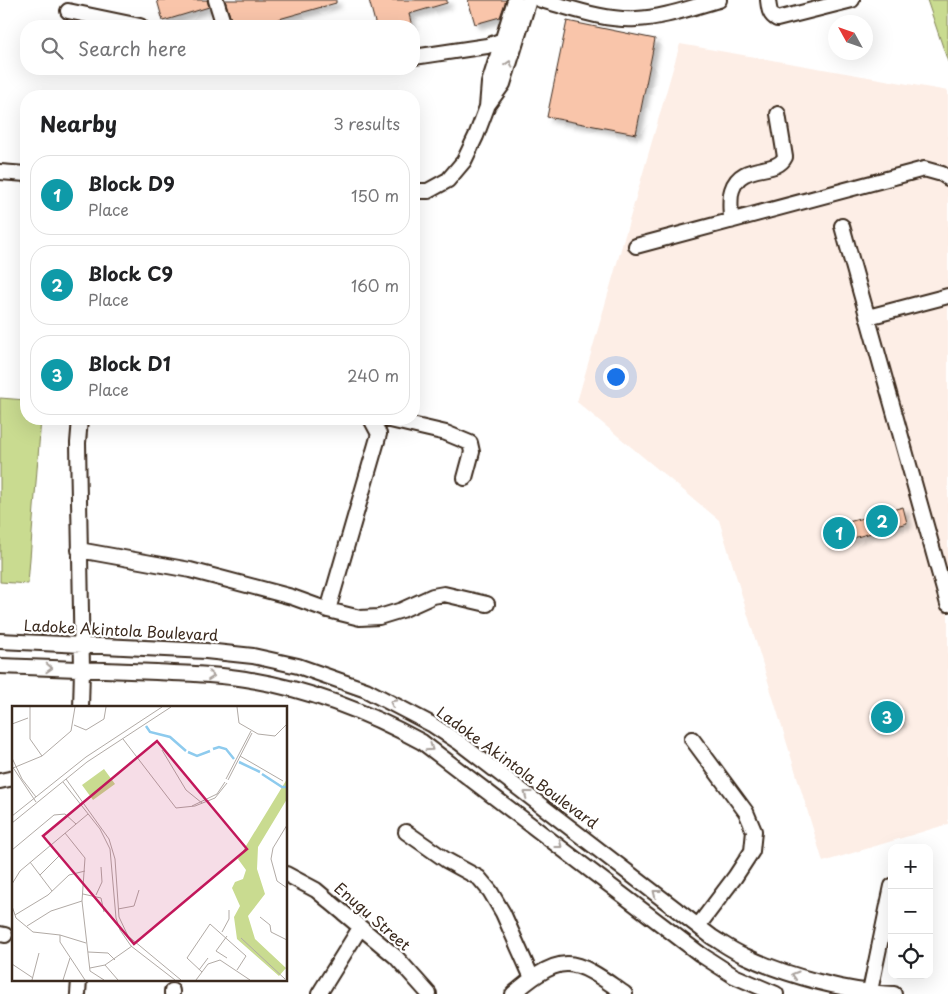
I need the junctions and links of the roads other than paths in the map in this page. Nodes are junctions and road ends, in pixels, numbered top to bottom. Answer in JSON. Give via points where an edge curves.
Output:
{"nodes":[{"id":1,"x":216,"y":0,"type":"edge"},
{"id":2,"x":515,"y":0,"type":"edge"},
{"id":3,"x":529,"y":0,"type":"edge"},
{"id":4,"x":541,"y":0,"type":"edge"},
{"id":5,"x":719,"y":0,"type":"edge"},
{"id":6,"x":768,"y":0,"type":"edge"},
{"id":7,"x":852,"y":0,"type":"edge"},
{"id":8,"x":68,"y":11,"type":"dead end"},
{"id":9,"x":111,"y":20,"type":"edge"},
{"id":10,"x":222,"y":20,"type":"edge"},
{"id":11,"x":518,"y":35,"type":"junction"},
{"id":12,"x":503,"y":40,"type":"junction"},
{"id":13,"x":420,"y":56,"type":"edge"},
{"id":14,"x":487,"y":107,"type":"junction"},
{"id":15,"x":778,"y":114,"type":"dead end"},
{"id":16,"x":0,"y":172,"type":"edge"},
{"id":17,"x":20,"y":174,"type":"edge"},
{"id":18,"x":948,"y":178,"type":"edge"},
{"id":19,"x":420,"y":192,"type":"edge"},
{"id":20,"x":731,"y":221,"type":"junction"},
{"id":21,"x":842,"y":226,"type":"dead end"},
{"id":22,"x":636,"y":246,"type":"dead end"},
{"id":23,"x":948,"y":296,"type":"edge"},
{"id":24,"x":868,"y":317,"type":"junction"},
{"id":25,"x":80,"y":425,"type":"edge"},
{"id":26,"x":374,"y":425,"type":"edge"},
{"id":27,"x":412,"y":425,"type":"edge"},
{"id":28,"x":465,"y":478,"type":"dead end"},
{"id":29,"x":79,"y":550,"type":"junction"},
{"id":30,"x":487,"y":604,"type":"dead end"},
{"id":31,"x":948,"y":604,"type":"edge"},
{"id":32,"x":328,"y":610,"type":"junction"},
{"id":33,"x":0,"y":641,"type":"edge"},
{"id":34,"x":81,"y":644,"type":"junction"},
{"id":35,"x":0,"y":666,"type":"edge"},
{"id":36,"x":82,"y":669,"type":"junction"},
{"id":37,"x":81,"y":706,"type":"edge"},
{"id":38,"x":692,"y":739,"type":"dead end"},
{"id":39,"x":406,"y":832,"type":"dead end"},
{"id":40,"x":288,"y":875,"type":"edge"},
{"id":41,"x":891,"y":889,"type":"edge"},
{"id":42,"x":698,"y":926,"type":"junction"},
{"id":43,"x":360,"y":928,"type":"junction"},
{"id":44,"x":532,"y":978,"type":"junction"},
{"id":45,"x":870,"y":991,"type":"junction"},
{"id":46,"x":319,"y":994,"type":"edge"},
{"id":47,"x":429,"y":994,"type":"edge"},
{"id":48,"x":514,"y":994,"type":"edge"},
{"id":49,"x":625,"y":994,"type":"edge"},
{"id":50,"x":776,"y":994,"type":"edge"},
{"id":51,"x":894,"y":994,"type":"edge"}],
"edges":[{"from":1,"to":10,"type":"street"},
{"from":2,"to":12,"type":"street"},
{"from":3,"to":11,"type":"street"},
{"from":4,"to":5,"type":"street","via":[[634,20],[654,18]]},
{"from":6,"to":7,"type":"street","via":[[770,12],[778,19]]},
{"from":8,"to":9,"type":"street"},
{"from":11,"to":12,"type":"street"},
{"from":14,"to":11,"type":"street","one_way":true,"via":[[503,84]]},
{"from":12,"to":13,"type":"street","via":[[487,46]]},
{"from":12,"to":14,"type":"street","via":[[489,83]]},
{"from":14,"to":19,"type":"street","via":[[464,161],[448,180],[428,191]]},
{"from":15,"to":20,"type":"street","via":[[785,157],[775,166],[742,175],[735,183]]},
{"from":16,"to":17,"type":"street"},
{"from":18,"to":20,"type":"street","via":[[924,169]]},
{"from":20,"to":22,"type":"street"},
{"from":21,"to":24,"type":"street"},
{"from":23,"to":24,"type":"street"},
{"from":24,"to":31,"type":"street"},
{"from":25,"to":29,"type":"street"},
{"from":26,"to":32,"type":"street","via":[[379,434]]},
{"from":27,"to":28,"type":"street","via":[[446,433],[470,444],[472,452]]},
{"from":29,"to":32,"type":"street","via":[[190,570]]},
{"from":29,"to":34,"type":"street"},
{"from":30,"to":32,"type":"street","via":[[444,594],[379,617],[360,618]]},
{"from":33,"to":34,"type":"street","name":"Ladoke Akintola Boulevard"},
{"from":34,"to":36,"type":"street"},
{"from":42,"to":34,"type":"street","name":"Ladoke Akintola Boulevard","one_way":true,"via":[[460,744],[431,724],[366,690],[298,666],[253,656]]},
{"from":35,"to":36,"type":"street","one_way":true},
{"from":36,"to":37,"type":"street"},
{"from":36,"to":50,"type":"street","one_way":true,"via":[[251,680],[293,689],[389,724],[447,760],[700,954],[734,976]]},
{"from":38,"to":42,"type":"street","via":[[746,812],[754,831],[752,851]]},
{"from":39,"to":44,"type":"street","via":[[479,878],[503,913]]},
{"from":40,"to":43,"type":"street","name":"Enugu Street","via":[[316,890]]},
{"from":41,"to":45,"type":"street"},
{"from":45,"to":42,"type":"street","name":"Ladoke Akintola Boulevard","one_way":true,"via":[[818,982],[774,969],[743,956]]},
{"from":43,"to":46,"type":"street"},
{"from":43,"to":47,"type":"street","name":"Enugu Street","via":[[396,957]]},
{"from":44,"to":48,"type":"street"},
{"from":44,"to":49,"type":"street","via":[[567,964],[594,973]]},
{"from":45,"to":51,"type":"street","name":"Ladoke Akintola Boulevard"}]}
